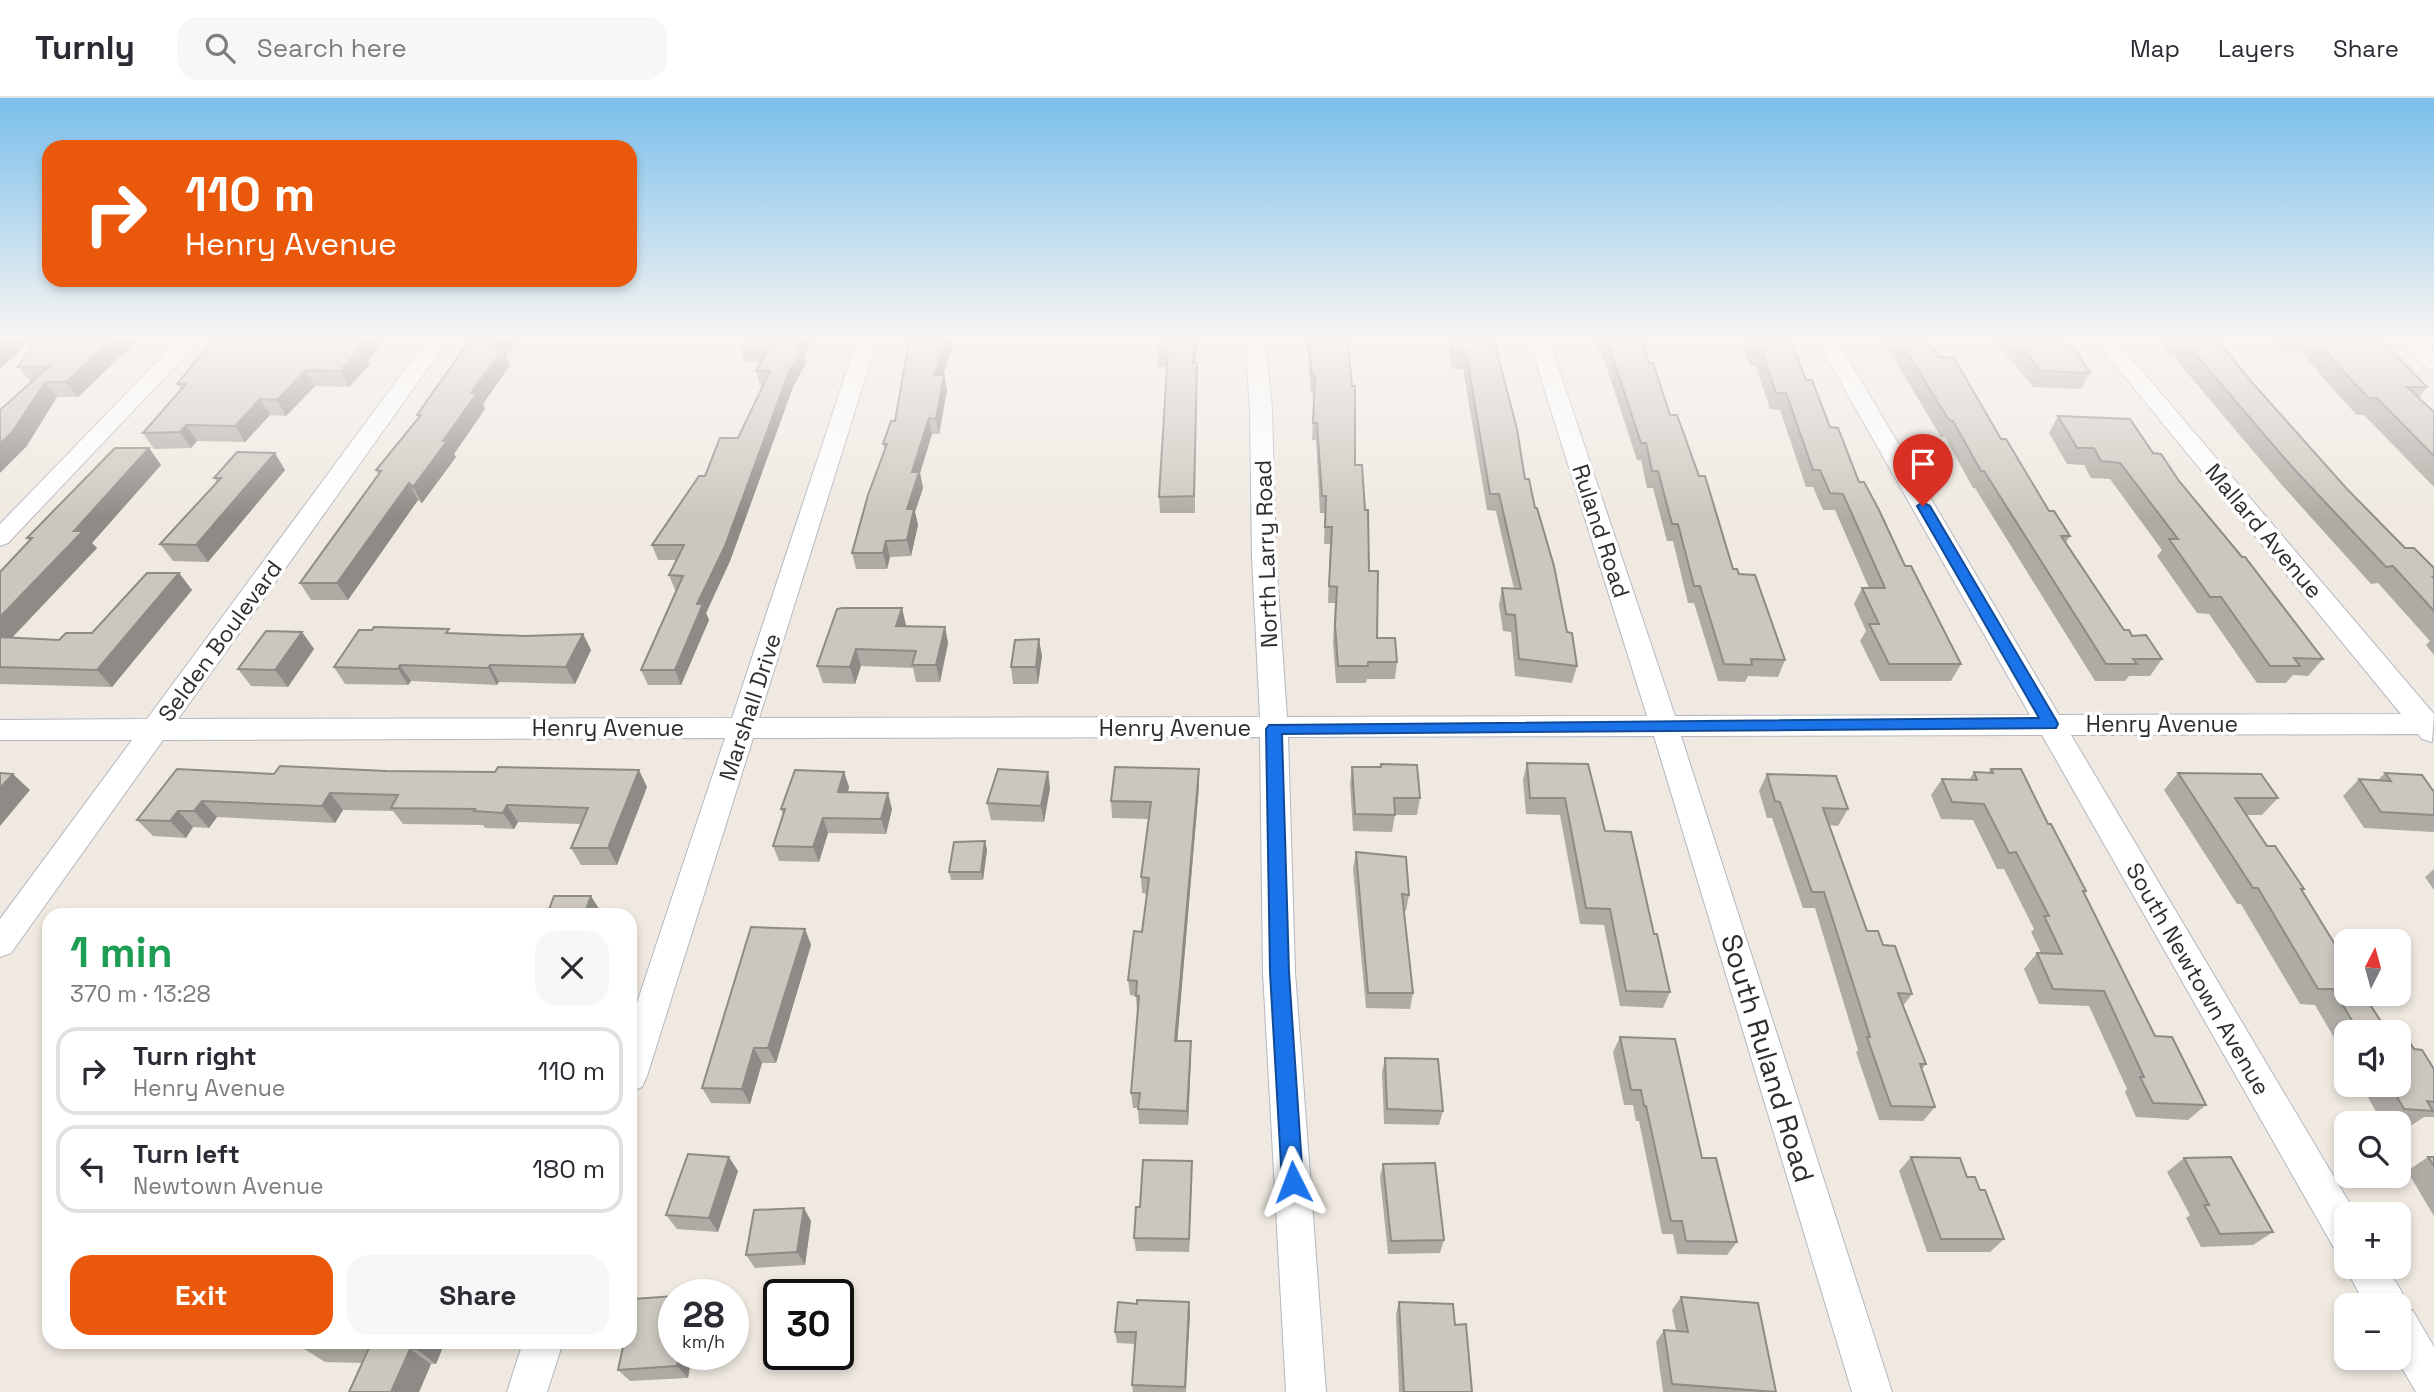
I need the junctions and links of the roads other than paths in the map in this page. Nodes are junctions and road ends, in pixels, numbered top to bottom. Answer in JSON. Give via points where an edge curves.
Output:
{"nodes":[{"id":1,"x":134,"y":397,"type":"edge"},
{"id":2,"x":396,"y":397,"type":"edge"},
{"id":3,"x":849,"y":397,"type":"edge"},
{"id":4,"x":1260,"y":397,"type":"edge"},
{"id":5,"x":1558,"y":397,"type":"edge"},
{"id":6,"x":1860,"y":397,"type":"edge"},
{"id":7,"x":2153,"y":397,"type":"edge"},
{"id":8,"x":0,"y":538,"type":"edge"},
{"id":9,"x":2050,"y":724,"type":"junction"},
{"id":10,"x":1664,"y":725,"type":"junction"},
{"id":11,"x":2431,"y":727,"type":"edge"},
{"id":12,"x":743,"y":728,"type":"junction"},
{"id":13,"x":156,"y":729,"type":"junction"},
{"id":14,"x":1274,"y":729,"type":"junction"},
{"id":15,"x":0,"y":730,"type":"edge"},
{"id":16,"x":0,"y":944,"type":"edge"},
{"id":17,"x":637,"y":1054,"type":"edge"},
{"id":18,"x":2334,"y":1213,"type":"edge"},
{"id":19,"x":2411,"y":1346,"type":"edge"},
{"id":20,"x":541,"y":1349,"type":"edge"},
{"id":21,"x":2434,"y":1385,"type":"edge"},
{"id":22,"x":527,"y":1392,"type":"edge"},
{"id":23,"x":1306,"y":1392,"type":"edge"},
{"id":24,"x":1872,"y":1392,"type":"edge"}],
"edges":[{"from":1,"to":8,"type":"street"},
{"from":2,"to":13,"type":"street","name":"Selden Boulevard"},
{"from":3,"to":12,"type":"street","name":"Marshall Drive"},
{"from":4,"to":14,"type":"street","name":"North Larry Road"},
{"from":5,"to":10,"type":"street","name":"Ruland Road"},
{"from":6,"to":9,"type":"street","name":"South Newtown Avenue"},
{"from":7,"to":11,"type":"street","name":"Mallard Avenue"},
{"from":9,"to":10,"type":"street","name":"Henry Avenue"},
{"from":9,"to":11,"type":"street","name":"Henry Avenue"},
{"from":9,"to":18,"type":"street","name":"South Newtown Avenue"},
{"from":10,"to":14,"type":"street","name":"Henry Avenue"},
{"from":10,"to":24,"type":"street","name":"South Ruland Road"},
{"from":12,"to":13,"type":"street","name":"Henry Avenue"},
{"from":12,"to":14,"type":"street","name":"Henry Avenue"},
{"from":12,"to":17,"type":"street","name":"Marshall Drive"},
{"from":13,"to":15,"type":"street","name":"Henry Avenue"},
{"from":13,"to":16,"type":"street","name":"Selden Boulevard"},
{"from":14,"to":23,"type":"street","name":"North Larry Road","via":[[1279,972]]},
{"from":19,"to":21,"type":"street"},
{"from":20,"to":22,"type":"street"}]}
